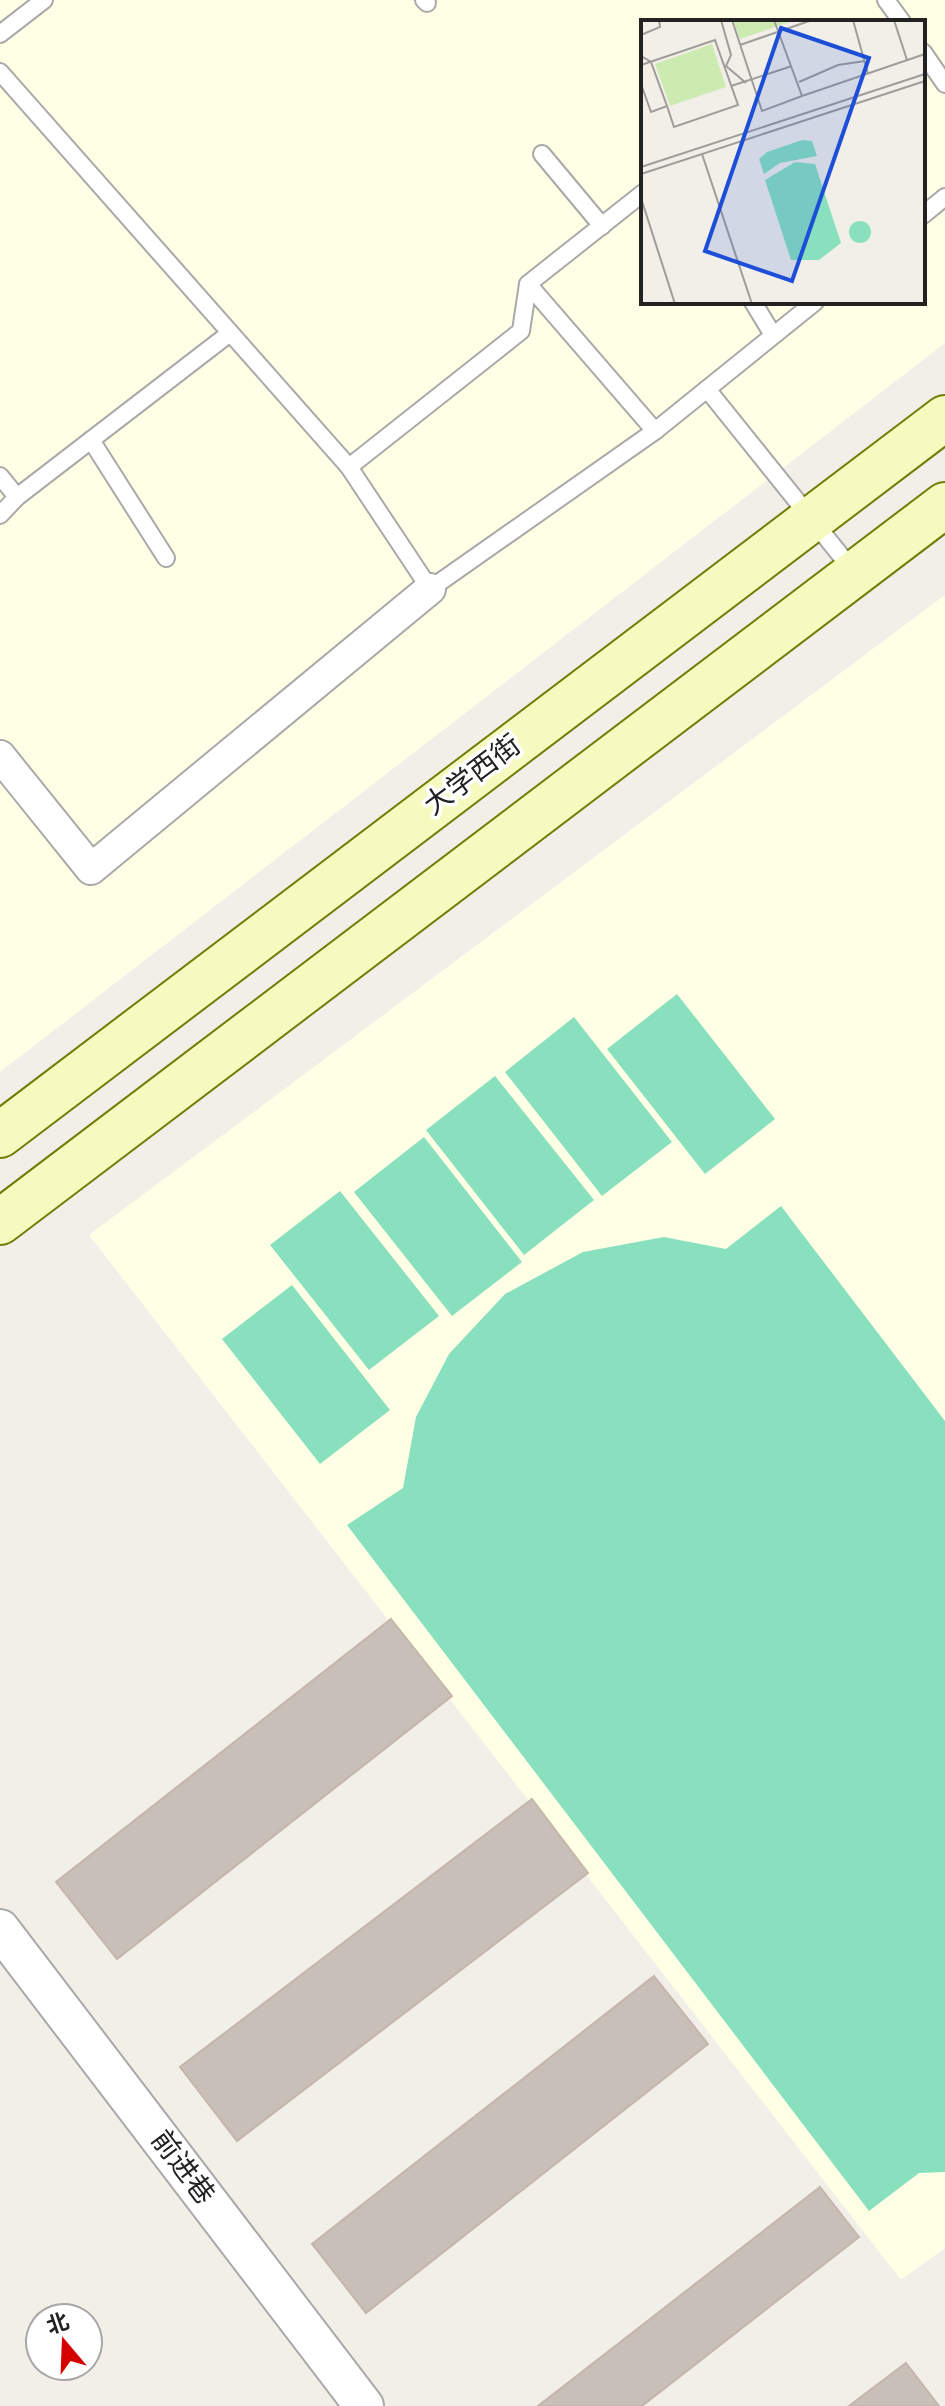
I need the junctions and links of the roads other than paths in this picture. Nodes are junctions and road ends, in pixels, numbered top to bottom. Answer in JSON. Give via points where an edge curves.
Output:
{"nodes":[{"id":1,"x":44,"y":0,"type":"edge"},
{"id":2,"x":886,"y":0,"type":"edge"},
{"id":3,"x":901,"y":20,"type":"edge"},
{"id":4,"x":0,"y":34,"type":"edge"},
{"id":5,"x":925,"y":55,"type":"edge"},
{"id":6,"x":0,"y":72,"type":"edge"},
{"id":7,"x":945,"y":84,"type":"edge"},
{"id":8,"x":542,"y":154,"type":"dead end"},
{"id":9,"x":641,"y":195,"type":"edge"},
{"id":10,"x":945,"y":197,"type":"edge"},
{"id":11,"x":925,"y":213,"type":"edge"},
{"id":12,"x":602,"y":226,"type":"junction"},
{"id":13,"x":528,"y":284,"type":"junction"},
{"id":14,"x":754,"y":304,"type":"edge"},
{"id":15,"x":812,"y":304,"type":"edge"},
{"id":16,"x":230,"y":333,"type":"junction"},
{"id":17,"x":773,"y":335,"type":"junction"},
{"id":18,"x":707,"y":389,"type":"junction"},
{"id":19,"x":945,"y":418,"type":"edge"},
{"id":20,"x":655,"y":431,"type":"junction"},
{"id":21,"x":91,"y":440,"type":"junction"},
{"id":22,"x":349,"y":467,"type":"junction"},
{"id":23,"x":0,"y":476,"type":"edge"},
{"id":24,"x":17,"y":497,"type":"junction"},
{"id":25,"x":945,"y":505,"type":"edge"},
{"id":26,"x":0,"y":515,"type":"edge"},
{"id":27,"x":811,"y":519,"type":"junction"},
{"id":28,"x":166,"y":558,"type":"dead end"},
{"id":29,"x":855,"y":573,"type":"junction"},
{"id":30,"x":430,"y":589,"type":"junction"},
{"id":31,"x":0,"y":756,"type":"edge"},
{"id":32,"x":0,"y":1135,"type":"edge"},
{"id":33,"x":0,"y":1222,"type":"edge"},
{"id":34,"x":0,"y":1929,"type":"edge"},
{"id":35,"x":364,"y":2406,"type":"edge"}],
"edges":[{"from":1,"to":4,"type":"lane"},
{"from":2,"to":3,"type":"lane"},
{"from":5,"to":7,"type":"lane"},
{"from":6,"to":16,"type":"lane"},
{"from":8,"to":12,"type":"lane"},
{"from":9,"to":12,"type":"lane"},
{"from":10,"to":11,"type":"lane"},
{"from":12,"to":13,"type":"lane"},
{"from":13,"to":20,"type":"lane"},
{"from":13,"to":22,"type":"lane","via":[[521,331]]},
{"from":14,"to":17,"type":"lane"},
{"from":15,"to":17,"type":"lane"},
{"from":16,"to":21,"type":"lane"},
{"from":16,"to":22,"type":"lane"},
{"from":17,"to":18,"type":"lane"},
{"from":18,"to":20,"type":"lane"},
{"from":18,"to":27,"type":"lane"},
{"from":19,"to":27,"type":"main road","name":"大学西街"},
{"from":20,"to":30,"type":"lane"},
{"from":21,"to":24,"type":"lane"},
{"from":21,"to":28,"type":"lane"},
{"from":22,"to":30,"type":"lane"},
{"from":23,"to":24,"type":"lane"},
{"from":24,"to":26,"type":"lane"},
{"from":25,"to":29,"type":"main road"},
{"from":27,"to":29,"type":"lane"},
{"from":27,"to":32,"type":"main road","name":"大学西街"},
{"from":29,"to":33,"type":"main road"},
{"from":30,"to":31,"type":"street","via":[[91,869]]},
{"from":34,"to":35,"type":"street","name":"前进巷"}]}
